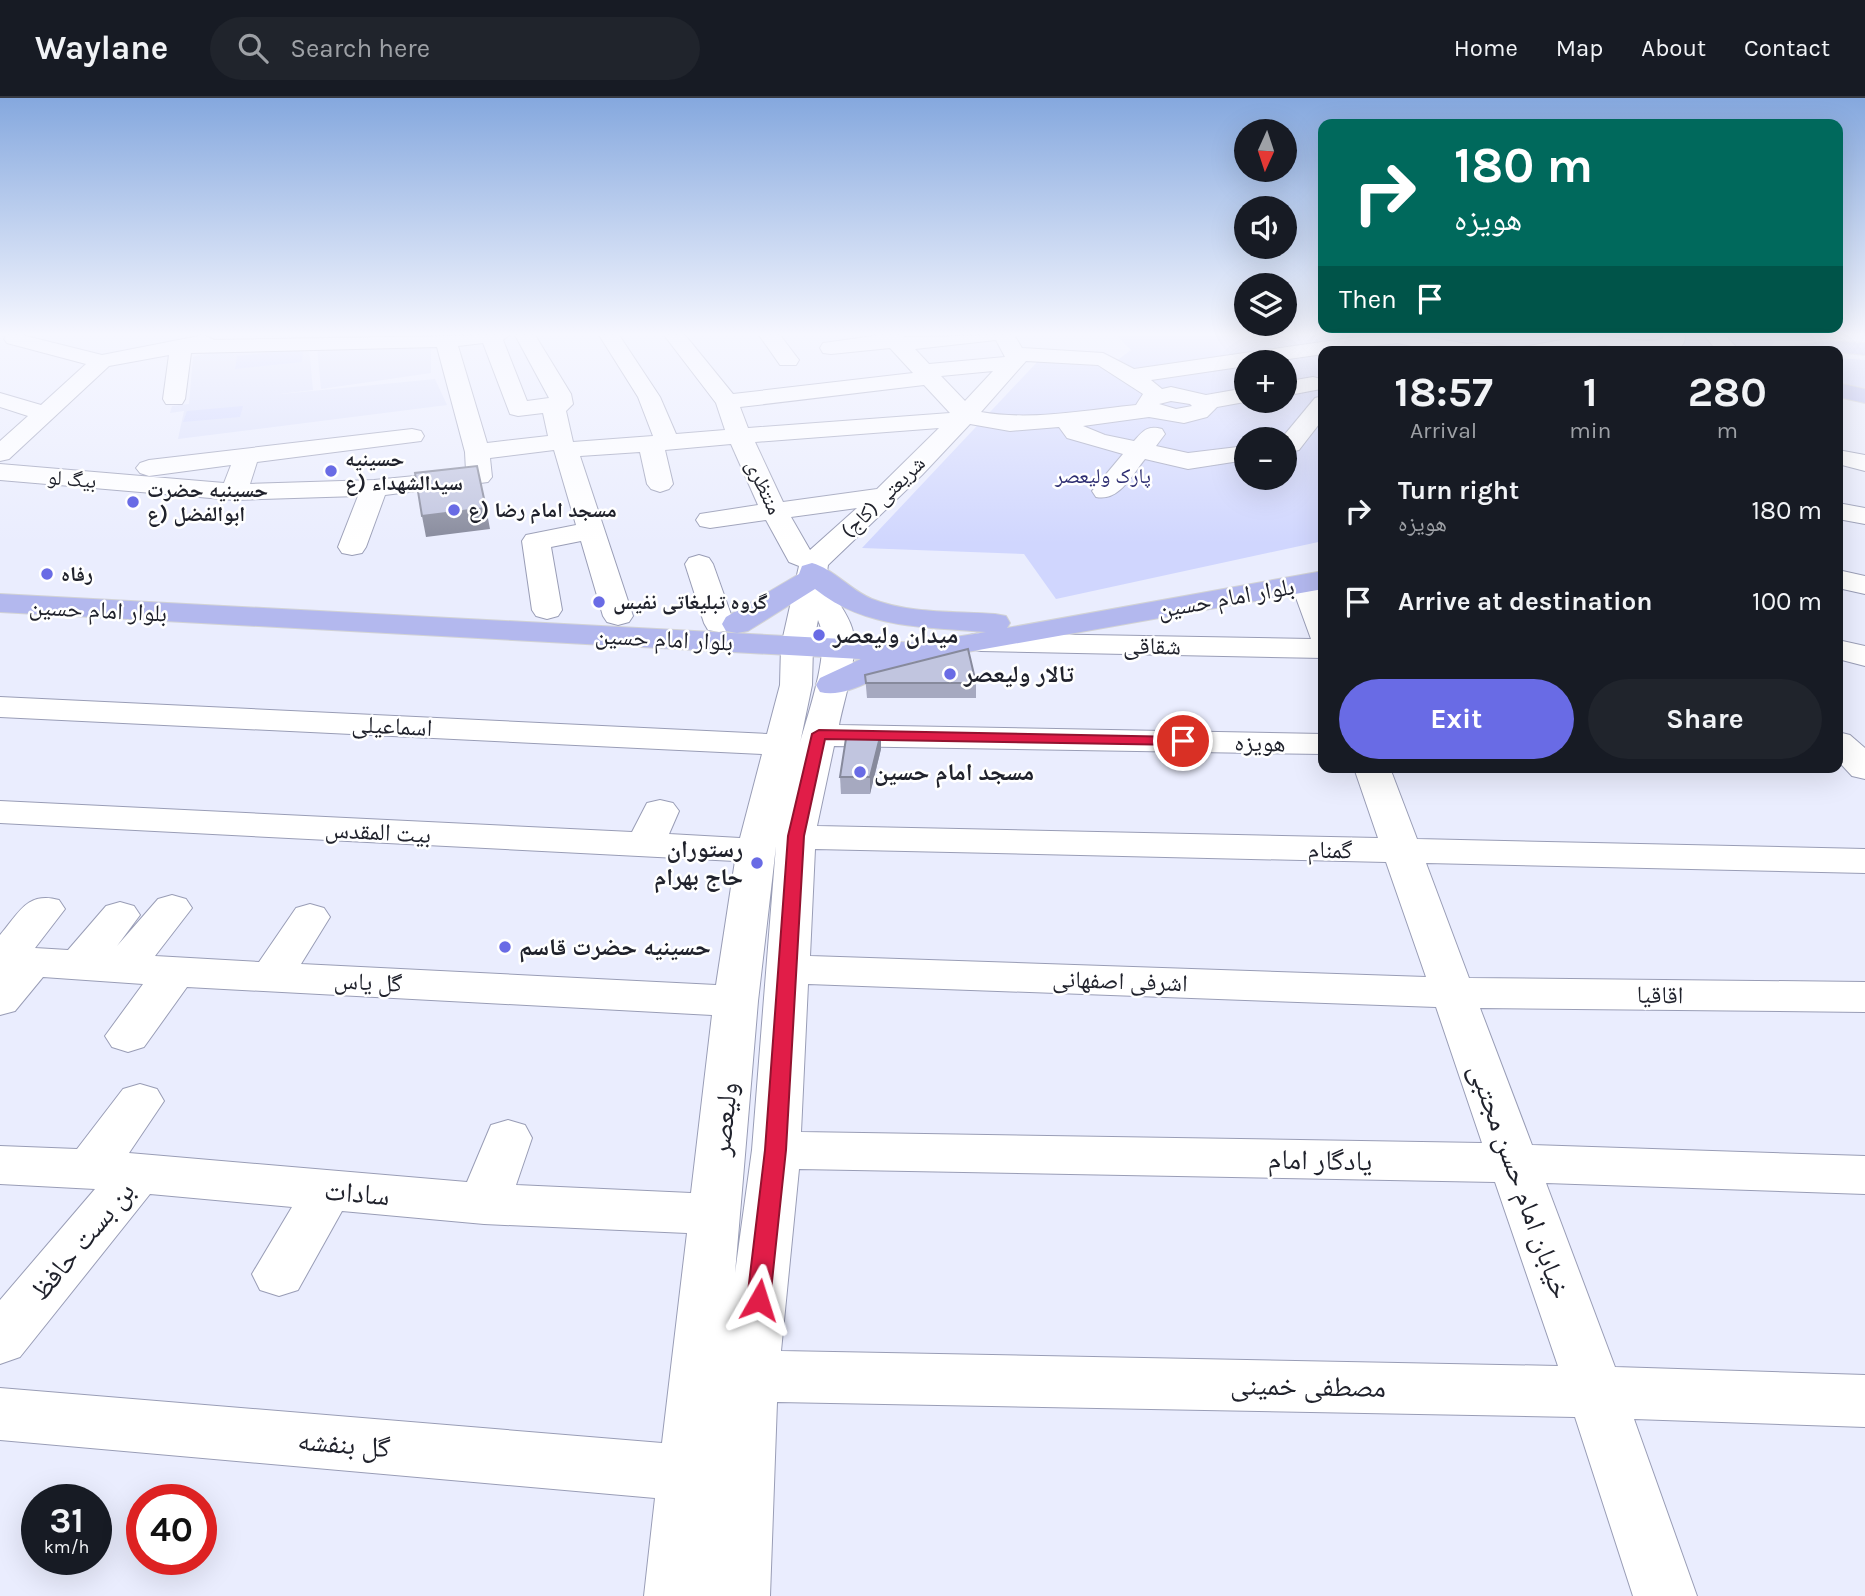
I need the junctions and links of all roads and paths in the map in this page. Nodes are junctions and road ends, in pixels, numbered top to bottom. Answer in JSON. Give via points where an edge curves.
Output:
{"nodes":[{"id":1,"x":17,"y":405,"type":"edge"},
{"id":2,"x":53,"y":405,"type":"edge"},
{"id":3,"x":476,"y":405,"type":"edge"},
{"id":4,"x":515,"y":405,"type":"edge"},
{"id":5,"x":553,"y":405,"type":"edge"},
{"id":6,"x":560,"y":405,"type":"edge"},
{"id":7,"x":651,"y":405,"type":"edge"},
{"id":8,"x":723,"y":405,"type":"edge"},
{"id":9,"x":749,"y":405,"type":"edge"},
{"id":10,"x":771,"y":405,"type":"edge"},
{"id":11,"x":863,"y":405,"type":"edge"},
{"id":12,"x":953,"y":405,"type":"edge"},
{"id":13,"x":972,"y":405,"type":"edge"},
{"id":14,"x":1170,"y":405,"type":"edge"},
{"id":15,"x":1186,"y":405,"type":"edge"},
{"id":16,"x":1309,"y":405,"type":"edge"},
{"id":17,"x":1173,"y":407,"type":"junction"},
{"id":18,"x":44,"y":413,"type":"junction"},
{"id":19,"x":964,"y":417,"type":"junction"},
{"id":20,"x":1079,"y":418,"type":"junction"},
{"id":21,"x":733,"y":419,"type":"junction"},
{"id":22,"x":1297,"y":431,"type":"edge"},
{"id":23,"x":412,"y":436,"type":"dead end"},
{"id":24,"x":659,"y":442,"type":"junction"},
{"id":25,"x":1234,"y":445,"type":"edge"},
{"id":26,"x":563,"y":446,"type":"junction"},
{"id":27,"x":875,"y":447,"type":"dead end"},
{"id":28,"x":1140,"y":451,"type":"junction"},
{"id":29,"x":0,"y":454,"type":"edge"},
{"id":30,"x":1234,"y":455,"type":"edge"},
{"id":31,"x":247,"y":456,"type":"junction"},
{"id":32,"x":1843,"y":458,"type":"edge"},
{"id":33,"x":1865,"y":463,"type":"edge"},
{"id":34,"x":478,"y":465,"type":"junction"},
{"id":35,"x":149,"y":468,"type":"dead end"},
{"id":36,"x":913,"y":470,"type":"junction"},
{"id":37,"x":0,"y":472,"type":"edge"},
{"id":38,"x":660,"y":484,"type":"dead end"},
{"id":39,"x":795,"y":484,"type":"dead end"},
{"id":40,"x":374,"y":488,"type":"junction"},
{"id":41,"x":1105,"y":491,"type":"dead end"},
{"id":42,"x":234,"y":492,"type":"junction"},
{"id":43,"x":884,"y":496,"type":"junction"},
{"id":44,"x":774,"y":511,"type":"junction"},
{"id":45,"x":1843,"y":512,"type":"edge"},
{"id":46,"x":1865,"y":516,"type":"edge"},
{"id":47,"x":710,"y":520,"type":"dead end"},
{"id":48,"x":591,"y":531,"type":"junction"},
{"id":49,"x":352,"y":547,"type":"dead end"},
{"id":50,"x":699,"y":564,"type":"dead end"},
{"id":51,"x":812,"y":571,"type":"junction"},
{"id":52,"x":1843,"y":571,"type":"edge"},
{"id":53,"x":1317,"y":576,"type":"edge"},
{"id":54,"x":1865,"y":576,"type":"edge"},
{"id":55,"x":1843,"y":580,"type":"edge"},
{"id":56,"x":0,"y":583,"type":"edge"},
{"id":57,"x":1865,"y":585,"type":"edge"},
{"id":58,"x":0,"y":603,"type":"edge"},
{"id":59,"x":165,"y":604,"type":"junction"},
{"id":60,"x":547,"y":610,"type":"junction"},
{"id":61,"x":618,"y":616,"type":"junction"},
{"id":62,"x":728,"y":624,"type":"junction"},
{"id":63,"x":988,"y":632,"type":"junction"},
{"id":64,"x":1318,"y":649,"type":"edge"},
{"id":65,"x":1843,"y":651,"type":"edge"},
{"id":66,"x":817,"y":653,"type":"junction"},
{"id":67,"x":1865,"y":656,"type":"edge"},
{"id":68,"x":0,"y":707,"type":"edge"},
{"id":69,"x":801,"y":740,"type":"junction"},
{"id":70,"x":1318,"y":744,"type":"edge"},
{"id":71,"x":1374,"y":773,"type":"edge"},
{"id":72,"x":660,"y":811,"type":"dead end"},
{"id":73,"x":0,"y":812,"type":"edge"},
{"id":74,"x":776,"y":843,"type":"junction"},
{"id":75,"x":645,"y":845,"type":"junction"},
{"id":76,"x":1402,"y":851,"type":"junction"},
{"id":77,"x":1865,"y":861,"type":"edge"},
{"id":78,"x":172,"y":908,"type":"dead end"},
{"id":79,"x":45,"y":909,"type":"dead end"},
{"id":80,"x":120,"y":915,"type":"dead end"},
{"id":81,"x":310,"y":917,"type":"dead end"},
{"id":82,"x":79,"y":965,"type":"junction"},
{"id":83,"x":122,"y":968,"type":"junction"},
{"id":84,"x":786,"y":969,"type":"junction"},
{"id":85,"x":8,"y":971,"type":"edge"},
{"id":86,"x":175,"y":972,"type":"junction"},
{"id":87,"x":271,"y":977,"type":"junction"},
{"id":88,"x":1454,"y":993,"type":"junction"},
{"id":89,"x":1865,"y":997,"type":"edge"},
{"id":90,"x":736,"y":1001,"type":"junction"},
{"id":91,"x":128,"y":1036,"type":"dead end"},
{"id":92,"x":140,"y":1101,"type":"dead end"},
{"id":93,"x":508,"y":1138,"type":"dead end"},
{"id":94,"x":776,"y":1150,"type":"junction"},
{"id":95,"x":1512,"y":1163,"type":"junction"},
{"id":96,"x":0,"y":1165,"type":"edge"},
{"id":97,"x":113,"y":1171,"type":"junction"},
{"id":98,"x":1865,"y":1175,"type":"edge"},
{"id":99,"x":328,"y":1190,"type":"junction"},
{"id":100,"x":484,"y":1204,"type":"junction"},
{"id":101,"x":714,"y":1214,"type":"junction"},
{"id":102,"x":279,"y":1274,"type":"dead end"},
{"id":103,"x":0,"y":1340,"type":"edge"},
{"id":104,"x":750,"y":1376,"type":"junction"},
{"id":105,"x":1596,"y":1392,"type":"junction"},
{"id":106,"x":1865,"y":1401,"type":"edge"},
{"id":107,"x":0,"y":1415,"type":"edge"},
{"id":108,"x":688,"y":1473,"type":"junction"},
{"id":109,"x":676,"y":1596,"type":"edge"},
{"id":110,"x":737,"y":1596,"type":"edge"},
{"id":111,"x":1665,"y":1596,"type":"edge"}],
"edges":[{"from":1,"to":18,"type":"street"},
{"from":2,"to":18,"type":"street"},
{"from":3,"to":34,"type":"street"},
{"from":4,"to":5,"type":"street","via":[[518,409]]},
{"from":6,"to":26,"type":"street","via":[[554,410]]},
{"from":7,"to":24,"type":"street"},
{"from":8,"to":21,"type":"street","name":"منتظری"},
{"from":9,"to":21,"type":"street"},
{"from":10,"to":21,"type":"street"},
{"from":11,"to":21,"type":"street"},
{"from":12,"to":19,"type":"street"},
{"from":13,"to":19,"type":"street","name":"شریعتی (کاج)"},
{"from":14,"to":17,"type":"street"},
{"from":15,"to":17,"type":"street"},
{"from":16,"to":22,"type":"street"},
{"from":17,"to":20,"type":"street"},
{"from":17,"to":25,"type":"street"},
{"from":17,"to":28,"type":"street"},
{"from":18,"to":29,"type":"street"},
{"from":19,"to":20,"type":"street","via":[[1010,424]]},
{"from":19,"to":21,"type":"street"},
{"from":19,"to":36,"type":"street","name":"شریعتی (کاج)"},
{"from":20,"to":28,"type":"street","via":[[1070,425],[1076,433]]},
{"from":21,"to":24,"type":"street","name":"بیگ لو"},
{"from":21,"to":27,"type":"street","via":[[834,450]]},
{"from":21,"to":44,"type":"street","name":"منتظری"},
{"from":23,"to":31,"type":"street"},
{"from":24,"to":26,"type":"street","name":"بیگ لو"},
{"from":24,"to":38,"type":"street"},
{"from":26,"to":34,"type":"street","name":"بیگ لو"},
{"from":26,"to":48,"type":"street"},
{"from":28,"to":30,"type":"street","via":[[1188,461]]},
{"from":28,"to":41,"type":"street"},
{"from":31,"to":35,"type":"street"},
{"from":31,"to":42,"type":"street"},
{"from":32,"to":33,"type":"street"},
{"from":34,"to":40,"type":"street","name":"بیگ لو"},
{"from":36,"to":39,"type":"street"},
{"from":36,"to":43,"type":"street","name":"شریعتی (کاج)"},
{"from":37,"to":42,"type":"street","name":"بیگ لو"},
{"from":40,"to":42,"type":"street","name":"بیگ لو"},
{"from":40,"to":49,"type":"street"},
{"from":43,"to":44,"type":"street"},
{"from":43,"to":51,"type":"street","name":"شریعتی (کاج)"},
{"from":44,"to":47,"type":"street"},
{"from":44,"to":51,"type":"street","name":"منتظری"},
{"from":45,"to":46,"type":"street"},
{"from":48,"to":60,"type":"street","via":[[536,541]]},
{"from":48,"to":61,"type":"street"},
{"from":50,"to":62,"type":"street"},
{"from":51,"to":62,"type":"main road"},
{"from":51,"to":63,"type":"main road","via":[[862,606]]},
{"from":51,"to":66,"type":"street","name":"منتظری"},
{"from":52,"to":54,"type":"street"},
{"from":53,"to":63,"type":"main road","name":"بلوار امام حسین"},
{"from":55,"to":57,"type":"street"},
{"from":56,"to":59,"type":"main road","name":"بلوار امام حسین"},
{"from":58,"to":59,"type":"main road","name":"بلوار امام حسین"},
{"from":59,"to":60,"type":"main road","name":"بلوار امام حسین"},
{"from":59,"to":66,"type":"main road","name":"بلوار امام حسین"},
{"from":60,"to":61,"type":"main road","name":"بلوار امام حسین"},
{"from":61,"to":62,"type":"main road","name":"بلوار امام حسین"},
{"from":62,"to":66,"type":"main road","name":"بلوار امام حسین"},
{"from":63,"to":64,"type":"street","name":"شقاقی"},
{"from":63,"to":66,"type":"main road","name":"بلوار امام حسین","via":[[898,630]]},
{"from":63,"to":66,"type":"main road","name":"بلوار امام حسین","via":[[879,663]]},
{"from":65,"to":67,"type":"street"},
{"from":66,"to":69,"type":"street","name":"ولیعصر"},
{"from":68,"to":69,"type":"street","name":"اسماعیلی"},
{"from":69,"to":70,"type":"street","name":"هویزه"},
{"from":69,"to":74,"type":"street","name":"ولیعصر"},
{"from":71,"to":76,"type":"street","name":"خیابان امام حسن مجتبی"},
{"from":72,"to":75,"type":"street"},
{"from":73,"to":75,"type":"street","name":"بیت المقدس","via":[[574,825]]},
{"from":74,"to":75,"type":"street","name":"بیت المقدس"},
{"from":74,"to":76,"type":"street","name":"گمنام"},
{"from":74,"to":84,"type":"street","name":"ولیعصر"},
{"from":74,"to":90,"type":"street","name":"ولیعصر"},
{"from":76,"to":77,"type":"street","name":"گمنام"},
{"from":76,"to":88,"type":"street","name":"خیابان امام حسن مجتبی"},
{"from":78,"to":83,"type":"street"},
{"from":79,"to":85,"type":"street"},
{"from":80,"to":82,"type":"street"},
{"from":81,"to":87,"type":"street"},
{"from":82,"to":83,"type":"street","name":"گل یاس"},
{"from":82,"to":85,"type":"street","name":"گل یاس"},
{"from":83,"to":86,"type":"street","name":"گل یاس"},
{"from":84,"to":88,"type":"street","name":"اشرفی اصفهانی"},
{"from":84,"to":94,"type":"street","name":"ولیعصر"},
{"from":86,"to":87,"type":"street","name":"گل یاس"},
{"from":86,"to":91,"type":"street"},
{"from":87,"to":90,"type":"street","name":"گل یاس"},
{"from":88,"to":89,"type":"street","name":"اقاقیا"},
{"from":88,"to":95,"type":"street","name":"خیابان امام حسن مجتبی"},
{"from":90,"to":101,"type":"street","name":"ولیعصر"},
{"from":92,"to":97,"type":"street","name":"بن بست حافظ"},
{"from":93,"to":100,"type":"street"},
{"from":94,"to":95,"type":"street","name":"یادگار امام"},
{"from":94,"to":104,"type":"street","name":"ولیعصر"},
{"from":95,"to":98,"type":"street","name":"یادگار امام"},
{"from":95,"to":105,"type":"street","name":"خیابان امام حسن مجتبی"},
{"from":96,"to":97,"type":"street","name":"سادات"},
{"from":97,"to":99,"type":"street","name":"سادات"},
{"from":97,"to":103,"type":"street","name":"بن بست حافظ"},
{"from":99,"to":100,"type":"street","name":"سادات"},
{"from":99,"to":102,"type":"street"},
{"from":100,"to":101,"type":"street","name":"سادات"},
{"from":101,"to":108,"type":"street","name":"ولیعصر"},
{"from":104,"to":105,"type":"street","name":"مصطفی خمینی"},
{"from":104,"to":110,"type":"street","name":"ولیعصر"},
{"from":105,"to":106,"type":"street","name":"مصطفی خمینی"},
{"from":105,"to":111,"type":"street","name":"خیابان امام حسن مجتبی"},
{"from":107,"to":108,"type":"street","name":"گل بنفشه"},
{"from":108,"to":109,"type":"street","name":"ولیعصر"}]}
